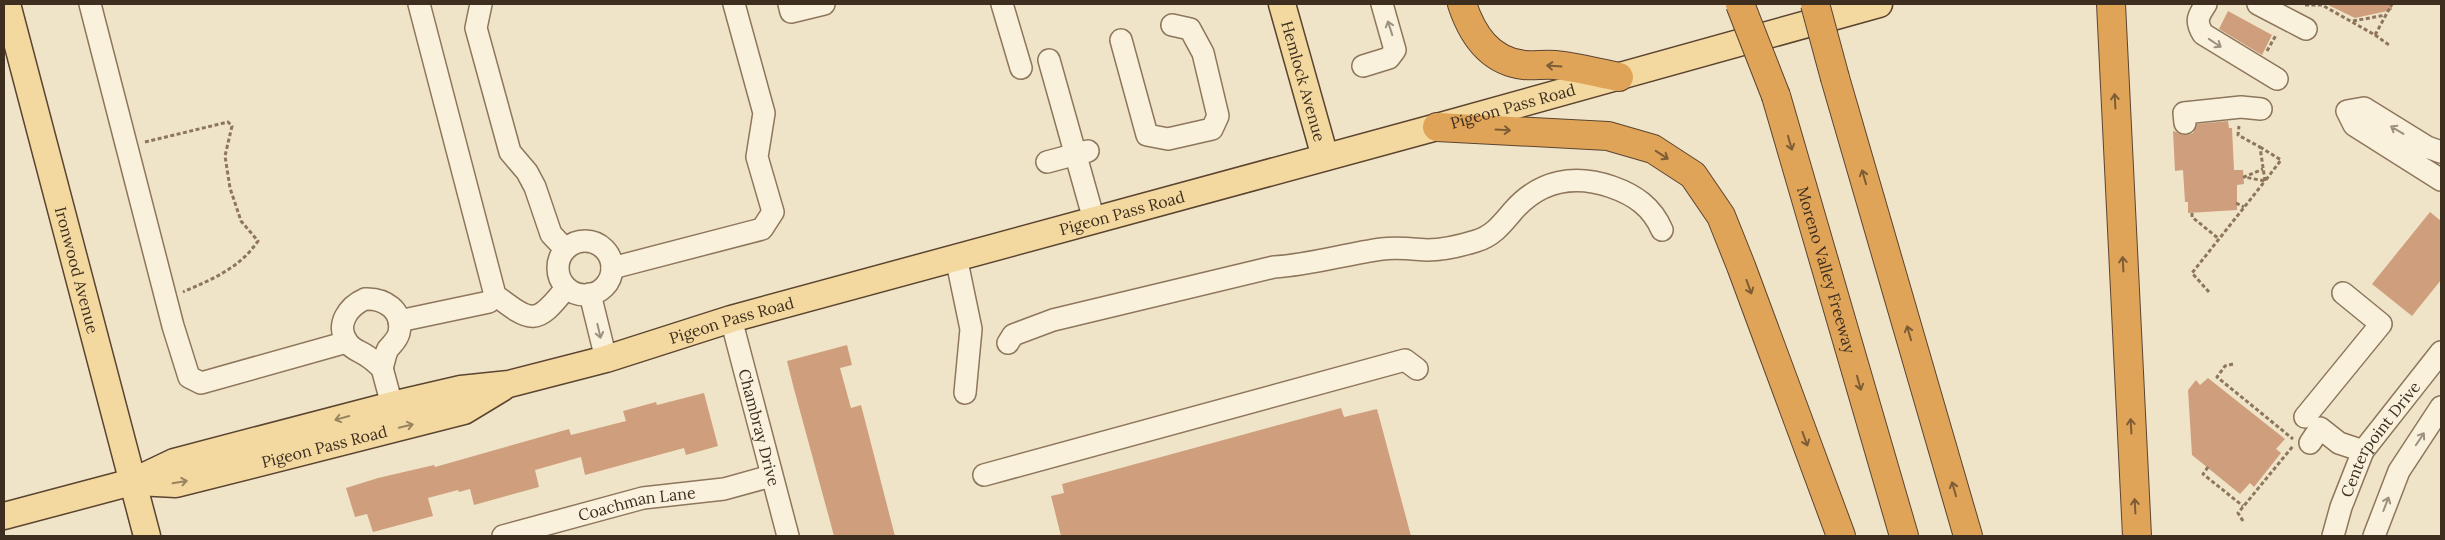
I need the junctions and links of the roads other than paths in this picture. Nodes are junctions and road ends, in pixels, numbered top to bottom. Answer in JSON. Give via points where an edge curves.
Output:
{"nodes":[{"id":1,"x":7,"y":4,"type":"edge"},
{"id":2,"x":90,"y":4,"type":"edge"},
{"id":3,"x":419,"y":4,"type":"edge"},
{"id":4,"x":481,"y":4,"type":"edge"},
{"id":5,"x":734,"y":4,"type":"edge"},
{"id":6,"x":789,"y":4,"type":"edge"},
{"id":7,"x":823,"y":4,"type":"edge"},
{"id":8,"x":1002,"y":4,"type":"edge"},
{"id":9,"x":1282,"y":4,"type":"edge"},
{"id":10,"x":1382,"y":4,"type":"edge"},
{"id":11,"x":1462,"y":4,"type":"edge"},
{"id":12,"x":1740,"y":4,"type":"edge"},
{"id":13,"x":1749,"y":4,"type":"edge"},
{"id":14,"x":1815,"y":4,"type":"edge"},
{"id":15,"x":1880,"y":4,"type":"edge"},
{"id":16,"x":2111,"y":4,"type":"edge"},
{"id":17,"x":2206,"y":4,"type":"edge"},
{"id":18,"x":2258,"y":4,"type":"edge"},
{"id":19,"x":1172,"y":25,"type":"dead end"},
{"id":20,"x":2306,"y":29,"type":"dead end"},
{"id":21,"x":1121,"y":40,"type":"dead end"},
{"id":22,"x":1049,"y":60,"type":"dead end"},
{"id":23,"x":1363,"y":66,"type":"dead end"},
{"id":24,"x":1021,"y":68,"type":"dead end"},
{"id":25,"x":1619,"y":77,"type":"junction"},
{"id":26,"x":2277,"y":80,"type":"dead end"},
{"id":27,"x":1776,"y":96,"type":"junction"},
{"id":28,"x":2261,"y":109,"type":"dead end"},
{"id":29,"x":2185,"y":123,"type":"dead end"},
{"id":30,"x":1437,"y":127,"type":"junction"},
{"id":31,"x":2441,"y":151,"type":"edge"},
{"id":32,"x":1083,"y":153,"type":"junction"},
{"id":33,"x":1325,"y":157,"type":"junction"},
{"id":34,"x":1047,"y":162,"type":"dead end"},
{"id":35,"x":2431,"y":178,"type":"edge"},
{"id":36,"x":1094,"y":220,"type":"junction"},
{"id":37,"x":1662,"y":230,"type":"dead end"},
{"id":38,"x":565,"y":249,"type":"junction"},
{"id":39,"x":956,"y":257,"type":"junction"},
{"id":40,"x":612,"y":268,"type":"junction"},
{"id":41,"x":566,"y":288,"type":"junction"},
{"id":42,"x":2343,"y":292,"type":"dead end"},
{"id":43,"x":495,"y":295,"type":"junction"},
{"id":44,"x":592,"y":299,"type":"junction"},
{"id":45,"x":731,"y":319,"type":"junction"},
{"id":46,"x":399,"y":321,"type":"junction"},
{"id":47,"x":347,"y":342,"type":"junction"},
{"id":48,"x":1008,"y":343,"type":"dead end"},
{"id":49,"x":2441,"y":352,"type":"edge"},
{"id":50,"x":606,"y":359,"type":"junction"},
{"id":51,"x":382,"y":368,"type":"junction"},
{"id":52,"x":1417,"y":369,"type":"dead end"},
{"id":53,"x":509,"y":384,"type":"junction"},
{"id":54,"x":965,"y":393,"type":"dead end"},
{"id":55,"x":392,"y":405,"type":"junction"},
{"id":56,"x":2441,"y":408,"type":"edge"},
{"id":57,"x":2305,"y":417,"type":"dead end"},
{"id":58,"x":2310,"y":442,"type":"dead end"},
{"id":59,"x":2364,"y":452,"type":"junction"},
{"id":60,"x":984,"y":475,"type":"dead end"},
{"id":61,"x":771,"y":476,"type":"junction"},
{"id":62,"x":132,"y":482,"type":"junction"},
{"id":63,"x":4,"y":516,"type":"edge"},
{"id":64,"x":147,"y":536,"type":"edge"},
{"id":65,"x":503,"y":536,"type":"edge"},
{"id":66,"x":788,"y":536,"type":"edge"},
{"id":67,"x":1841,"y":536,"type":"edge"},
{"id":68,"x":1904,"y":536,"type":"edge"},
{"id":69,"x":1968,"y":536,"type":"edge"},
{"id":70,"x":2137,"y":536,"type":"edge"},
{"id":71,"x":2334,"y":536,"type":"edge"},
{"id":72,"x":2374,"y":536,"type":"edge"}],
"edges":[{"from":1,"to":62,"type":"main road","name":"Ironwood Avenue"},
{"from":2,"to":47,"type":"street","via":[[189,377],[200,383]]},
{"from":3,"to":43,"type":"street"},
{"from":4,"to":38,"type":"street","via":[[476,28],[510,152],[535,186],[551,234]]},
{"from":5,"to":40,"type":"street","via":[[764,113],[757,157],[773,212],[762,229]]},
{"from":6,"to":7,"type":"street","via":[[792,12]]},
{"from":8,"to":24,"type":"street"},
{"from":9,"to":33,"type":"main road","name":"Hemlock Avenue"},
{"from":23,"to":10,"type":"street","one_way":true,"via":[[1389,58],[1395,50]]},
{"from":25,"to":11,"type":"highway","one_way":true,"via":[[1553,65],[1523,65],[1506,61],[1479,40],[1468,23]]},
{"from":12,"to":27,"type":"highway","bridge":true},
{"from":13,"to":27,"type":"highway","name":"Moreno Valley Freeway","bridge":true},
{"from":69,"to":14,"type":"highway","one_way":true,"bridge":true},
{"from":15,"to":25,"type":"main road","name":"Pigeon Pass Road"},
{"from":70,"to":16,"type":"highway","one_way":true},
{"from":17,"to":26,"type":"street","one_way":true,"via":[[2197,24],[2203,34]]},
{"from":18,"to":20,"type":"street"},
{"from":19,"to":21,"type":"street","via":[[1190,29],[1203,53],[1218,116],[1212,129],[1168,139],[1147,135]]},
{"from":22,"to":32,"type":"street"},
{"from":25,"to":30,"type":"main road","name":"Pigeon Pass Road"},
{"from":27,"to":68,"type":"highway","name":"Moreno Valley Freeway","one_way":true},
{"from":28,"to":29,"type":"street","via":[[2240,107],[2184,113]]},
{"from":30,"to":33,"type":"main road","name":"Pigeon Pass Road"},
{"from":30,"to":67,"type":"highway","one_way":true,"via":[[1608,136],[1653,149],[1693,175],[1720,216],[1741,266]]},
{"from":31,"to":35,"type":"street"},
{"from":31,"to":35,"type":"street","one_way":true,"via":[[2427,147],[2364,108],[2347,111],[2354,125]]},
{"from":32,"to":34,"type":"street"},
{"from":32,"to":36,"type":"street"},
{"from":33,"to":36,"type":"main road","name":"Pigeon Pass Road"},
{"from":36,"to":39,"type":"main road","name":"Pigeon Pass Road"},
{"from":37,"to":48,"type":"street","via":[[1648,208],[1627,192],[1586,181],[1557,181],[1532,194],[1498,229],[1477,241],[1430,250],[1383,248],[1304,265],[1268,269],[1053,320],[1013,335]]},
{"from":38,"to":40,"type":"street","via":[[584,241],[595,243],[604,248]]},
{"from":38,"to":41,"type":"street","via":[[557,268]]},
{"from":39,"to":45,"type":"main road","name":"Pigeon Pass Road"},
{"from":39,"to":54,"type":"street","via":[[971,328]]},
{"from":40,"to":44,"type":"street","via":[[610,278]]},
{"from":41,"to":43,"type":"street","via":[[544,314],[533,317],[522,315]]},
{"from":41,"to":44,"type":"street"},
{"from":42,"to":57,"type":"street","via":[[2381,324]]},
{"from":43,"to":46,"type":"street","via":[[489,302]]},
{"from":44,"to":50,"type":"street","one_way":true},
{"from":45,"to":50,"type":"main road","name":"Pigeon Pass Road"},
{"from":45,"to":61,"type":"street","name":"Chambray Drive"},
{"from":46,"to":47,"type":"street","via":[[395,310],[386,303],[376,299],[355,303],[343,322]]},
{"from":46,"to":51,"type":"street","via":[[399,332]]},
{"from":47,"to":51,"type":"street"},
{"from":49,"to":59,"type":"street","name":"Centerpoint Drive"},
{"from":50,"to":53,"type":"main road","name":"Pigeon Pass Road"},
{"from":51,"to":55,"type":"street"},
{"from":52,"to":60,"type":"street","via":[[1405,360]]},
{"from":53,"to":55,"type":"main road","name":"Pigeon Pass Road","via":[[461,389]]},
{"from":62,"to":53,"type":"main road","name":"Pigeon Pass Road","one_way":true,"via":[[176,484],[464,411]]},
{"from":55,"to":62,"type":"main road","name":"Pigeon Pass Road","one_way":true,"via":[[174,462]]},
{"from":72,"to":56,"type":"street","name":"Centerpoint Drive","one_way":true,"via":[[2399,471]]},
{"from":58,"to":59,"type":"street","via":[[2320,428],[2339,443]]},
{"from":59,"to":71,"type":"street","name":"Centerpoint Drive","via":[[2341,507]]},
{"from":61,"to":65,"type":"street","name":"Coachman Lane","via":[[724,489],[642,498]]},
{"from":61,"to":66,"type":"street","name":"Chambray Drive"},
{"from":62,"to":63,"type":"main road","name":"Pigeon Pass Road"},
{"from":62,"to":64,"type":"main road","name":"Ironwood Avenue"}]}
